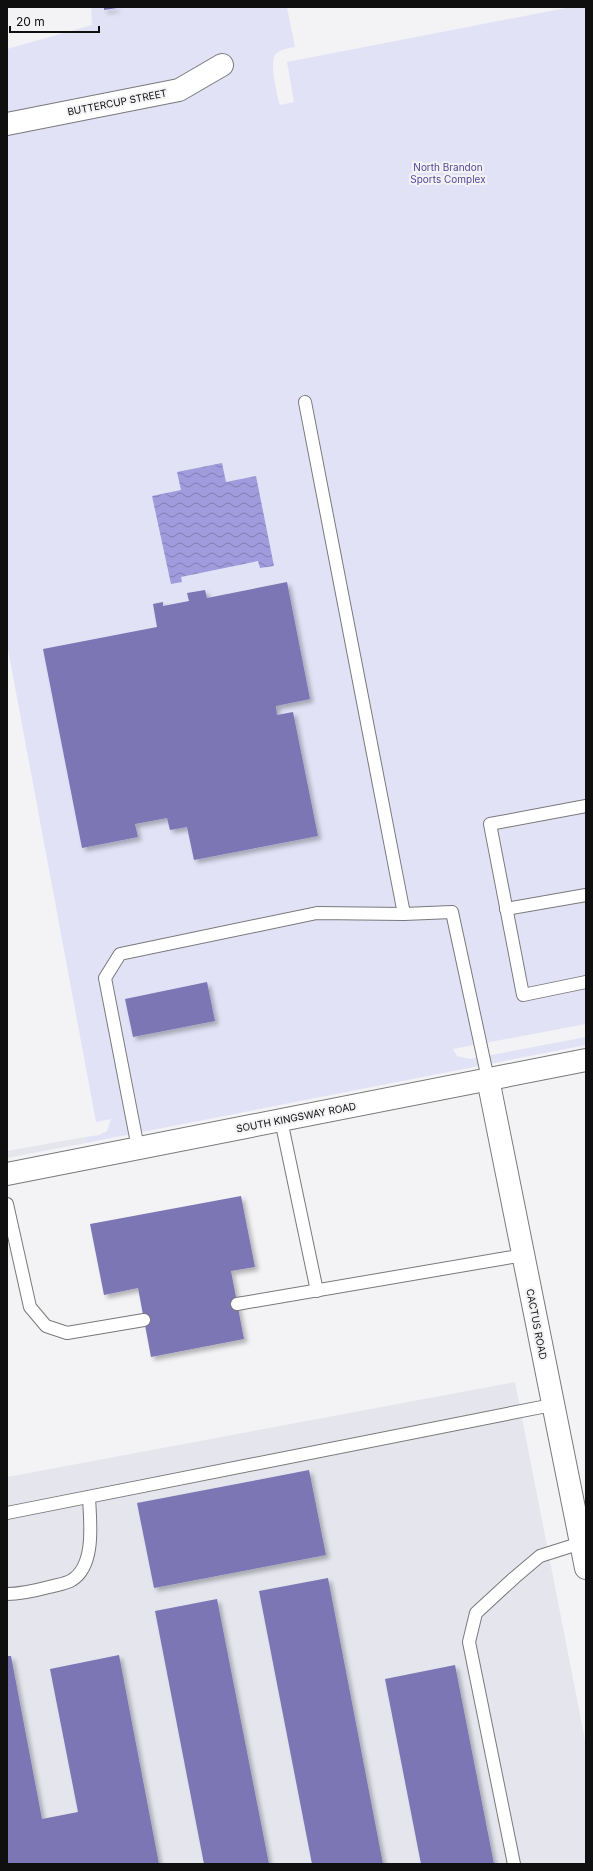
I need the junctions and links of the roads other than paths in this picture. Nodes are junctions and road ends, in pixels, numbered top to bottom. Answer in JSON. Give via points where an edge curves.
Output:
{"nodes":[{"id":1,"x":222,"y":65,"type":"dead end"},
{"id":2,"x":7,"y":124,"type":"edge"},
{"id":3,"x":305,"y":402,"type":"dead end"},
{"id":4,"x":586,"y":806,"type":"edge"},
{"id":5,"x":586,"y":895,"type":"edge"},
{"id":6,"x":506,"y":909,"type":"junction"},
{"id":7,"x":404,"y":914,"type":"junction"},
{"id":8,"x":586,"y":982,"type":"edge"},
{"id":9,"x":586,"y":1060,"type":"edge"},
{"id":10,"x":488,"y":1079,"type":"junction"},
{"id":11,"x":281,"y":1120,"type":"junction"},
{"id":12,"x":138,"y":1148,"type":"junction"},
{"id":13,"x":7,"y":1174,"type":"edge"},
{"id":14,"x":7,"y":1204,"type":"edge"},
{"id":15,"x":524,"y":1255,"type":"junction"},
{"id":16,"x":317,"y":1291,"type":"junction"},
{"id":17,"x":237,"y":1304,"type":"dead end"},
{"id":18,"x":144,"y":1320,"type":"dead end"},
{"id":19,"x":552,"y":1405,"type":"junction"},
{"id":20,"x":89,"y":1497,"type":"junction"},
{"id":21,"x":7,"y":1513,"type":"edge"},
{"id":22,"x":581,"y":1544,"type":"junction"},
{"id":23,"x":586,"y":1568,"type":"edge"},
{"id":24,"x":7,"y":1594,"type":"edge"},
{"id":25,"x":514,"y":1864,"type":"edge"}],
"edges":[{"from":1,"to":2,"type":"street","name":"BUTTERCUP STREET","via":[[179,90]]},
{"from":3,"to":7,"type":"lane"},
{"from":4,"to":6,"type":"lane","via":[[490,824]]},
{"from":5,"to":6,"type":"lane"},
{"from":6,"to":8,"type":"lane","via":[[523,994]]},
{"from":7,"to":10,"type":"lane","via":[[452,912]]},
{"from":7,"to":12,"type":"lane","via":[[317,913],[120,954],[105,978]]},
{"from":9,"to":10,"type":"street","name":"SOUTH KINGSWAY ROAD"},
{"from":10,"to":11,"type":"street","name":"SOUTH KINGSWAY ROAD"},
{"from":10,"to":15,"type":"street","name":"CACTUS ROAD"},
{"from":11,"to":12,"type":"street","name":"SOUTH KINGSWAY ROAD"},
{"from":11,"to":16,"type":"lane"},
{"from":12,"to":13,"type":"street","name":"SOUTH KINGSWAY ROAD"},
{"from":14,"to":18,"type":"lane","via":[[30,1307],[46,1326],[67,1332]]},
{"from":15,"to":16,"type":"lane"},
{"from":15,"to":19,"type":"street","name":"CACTUS ROAD"},
{"from":16,"to":17,"type":"lane"},
{"from":19,"to":20,"type":"lane"},
{"from":19,"to":22,"type":"street","name":"CACTUS ROAD"},
{"from":20,"to":21,"type":"lane"},
{"from":20,"to":24,"type":"lane","via":[[91,1534],[82,1572],[71,1581],[23,1594]]},
{"from":22,"to":23,"type":"street","name":"CACTUS ROAD"},
{"from":22,"to":25,"type":"lane","via":[[540,1556],[514,1578],[476,1613],[469,1642]]}]}
